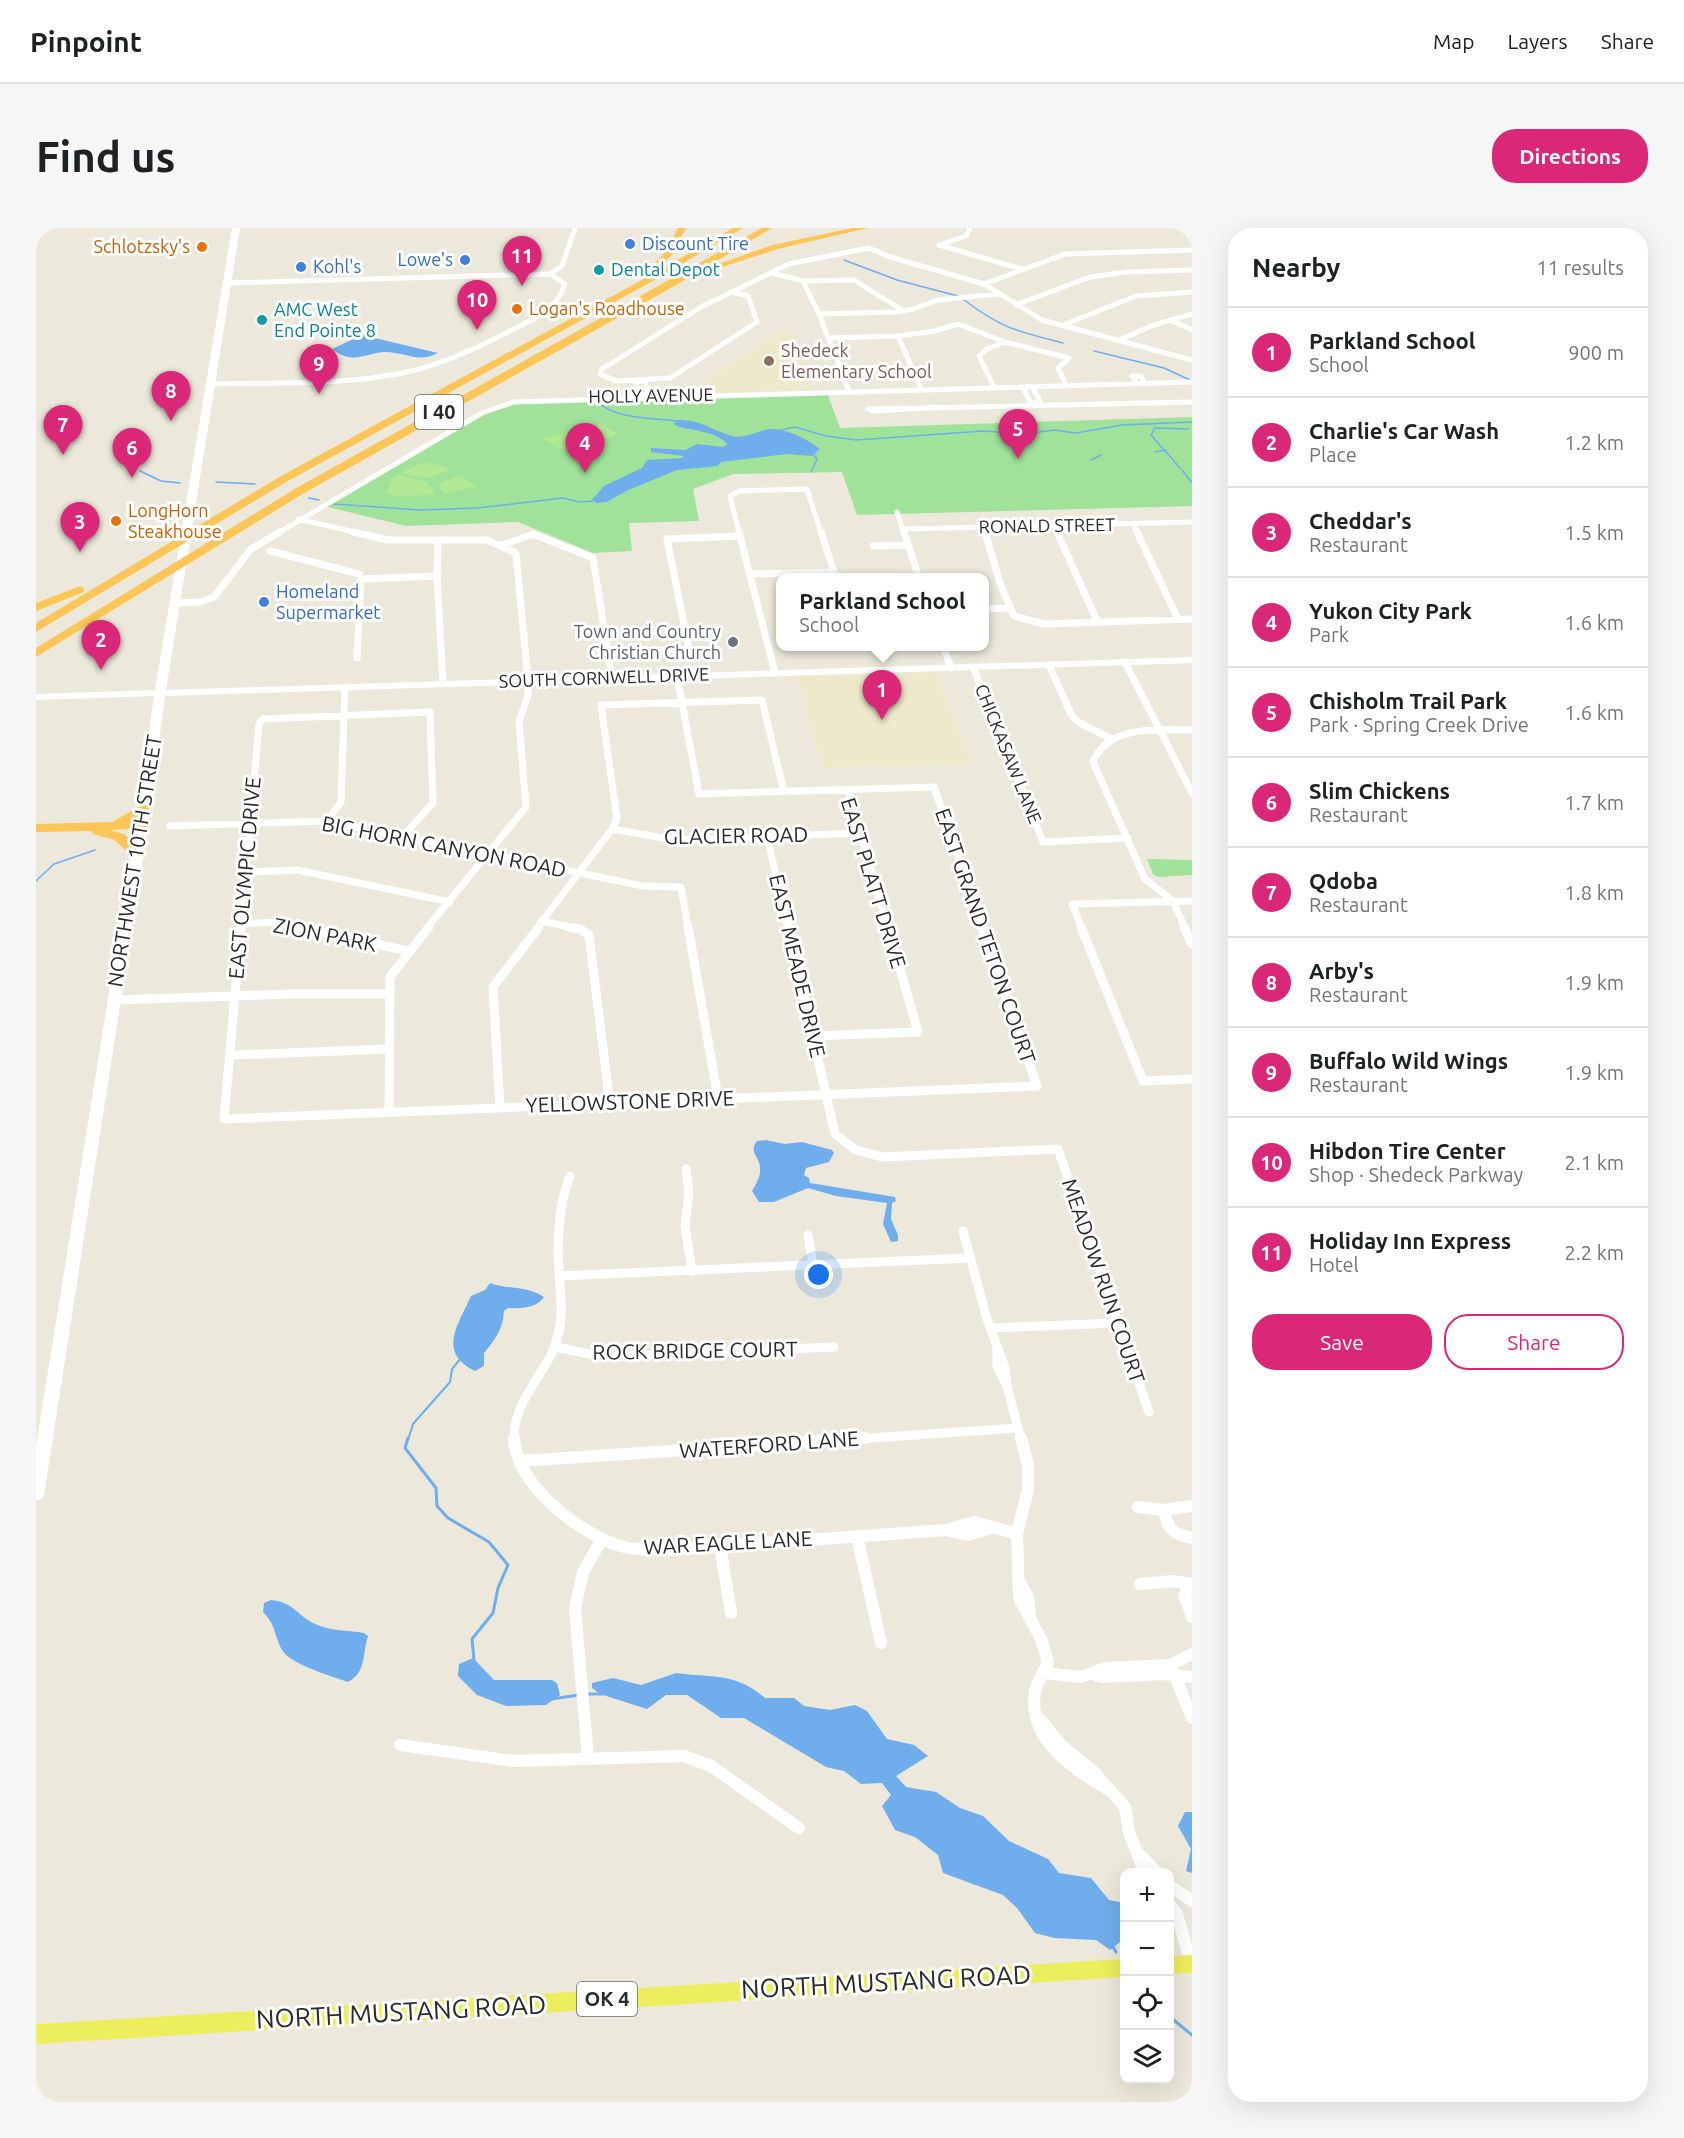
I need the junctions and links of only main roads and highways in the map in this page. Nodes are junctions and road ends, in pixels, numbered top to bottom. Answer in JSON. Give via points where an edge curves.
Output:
{"nodes":[{"id":1,"x":236,"y":228,"type":"edge"},
{"id":2,"x":682,"y":228,"type":"edge"},
{"id":3,"x":740,"y":228,"type":"edge"},
{"id":4,"x":768,"y":228,"type":"edge"},
{"id":5,"x":864,"y":228,"type":"edge"},
{"id":6,"x":665,"y":288,"type":"junction"},
{"id":7,"x":567,"y":325,"type":"junction"},
{"id":8,"x":170,"y":544,"type":"junction"},
{"id":9,"x":36,"y":607,"type":"edge"},
{"id":10,"x":36,"y":628,"type":"edge"},
{"id":11,"x":36,"y":653,"type":"edge"},
{"id":12,"x":1192,"y":660,"type":"edge"},
{"id":13,"x":160,"y":693,"type":"junction"},
{"id":14,"x":36,"y":697,"type":"edge"},
{"id":15,"x":144,"y":808,"type":"junction"},
{"id":16,"x":108,"y":826,"type":"junction"},
{"id":17,"x":142,"y":827,"type":"junction"},
{"id":18,"x":36,"y":828,"type":"edge"},
{"id":19,"x":94,"y":830,"type":"junction"},
{"id":20,"x":36,"y":833,"type":"edge"},
{"id":21,"x":137,"y":853,"type":"junction"},
{"id":22,"x":36,"y":1495,"type":"edge"},
{"id":23,"x":1192,"y":1964,"type":"edge"},
{"id":24,"x":1174,"y":1965,"type":"edge"},
{"id":25,"x":1120,"y":1968,"type":"edge"},
{"id":26,"x":36,"y":2034,"type":"edge"}],
"edges":[{"from":1,"to":13,"type":"main road","name":"NORTHWEST 10TH STREET"},
{"from":2,"to":7,"type":"highway","via":[[669,253],[654,270]]},
{"from":3,"to":7,"type":"highway","number":"I 40"},
{"from":4,"to":6,"type":"highway","number":"I 40"},
{"from":5,"to":6,"type":"highway","via":[[751,254]]},
{"from":6,"to":11,"type":"highway","number":"I 40","via":[[320,478]]},
{"from":7,"to":8,"type":"highway","number":"I 40","via":[[334,450]]},
{"from":8,"to":9,"type":"highway","via":[[88,586]]},
{"from":8,"to":10,"type":"highway","number":"I 40"},
{"from":12,"to":13,"type":"main road","name":"SOUTH CORNWELL DRIVE"},
{"from":13,"to":14,"type":"main road","name":"SOUTH CORNWELL DRIVE"},
{"from":13,"to":15,"type":"main road","name":"NORTHWEST 10TH STREET"},
{"from":15,"to":16,"type":"highway"},
{"from":15,"to":17,"type":"main road","name":"NORTHWEST 10TH STREET"},
{"from":16,"to":17,"type":"highway"},
{"from":16,"to":18,"type":"highway"},
{"from":17,"to":19,"type":"highway"},
{"from":17,"to":21,"type":"main road","name":"NORTHWEST 10TH STREET"},
{"from":19,"to":20,"type":"highway"},
{"from":19,"to":21,"type":"highway","via":[[119,837]]},
{"from":21,"to":22,"type":"main road","name":"NORTHWEST 10TH STREET"},
{"from":23,"to":24,"type":"main road"},
{"from":25,"to":26,"type":"main road","name":"NORTH MUSTANG ROAD","number":"OK 4"}]}
